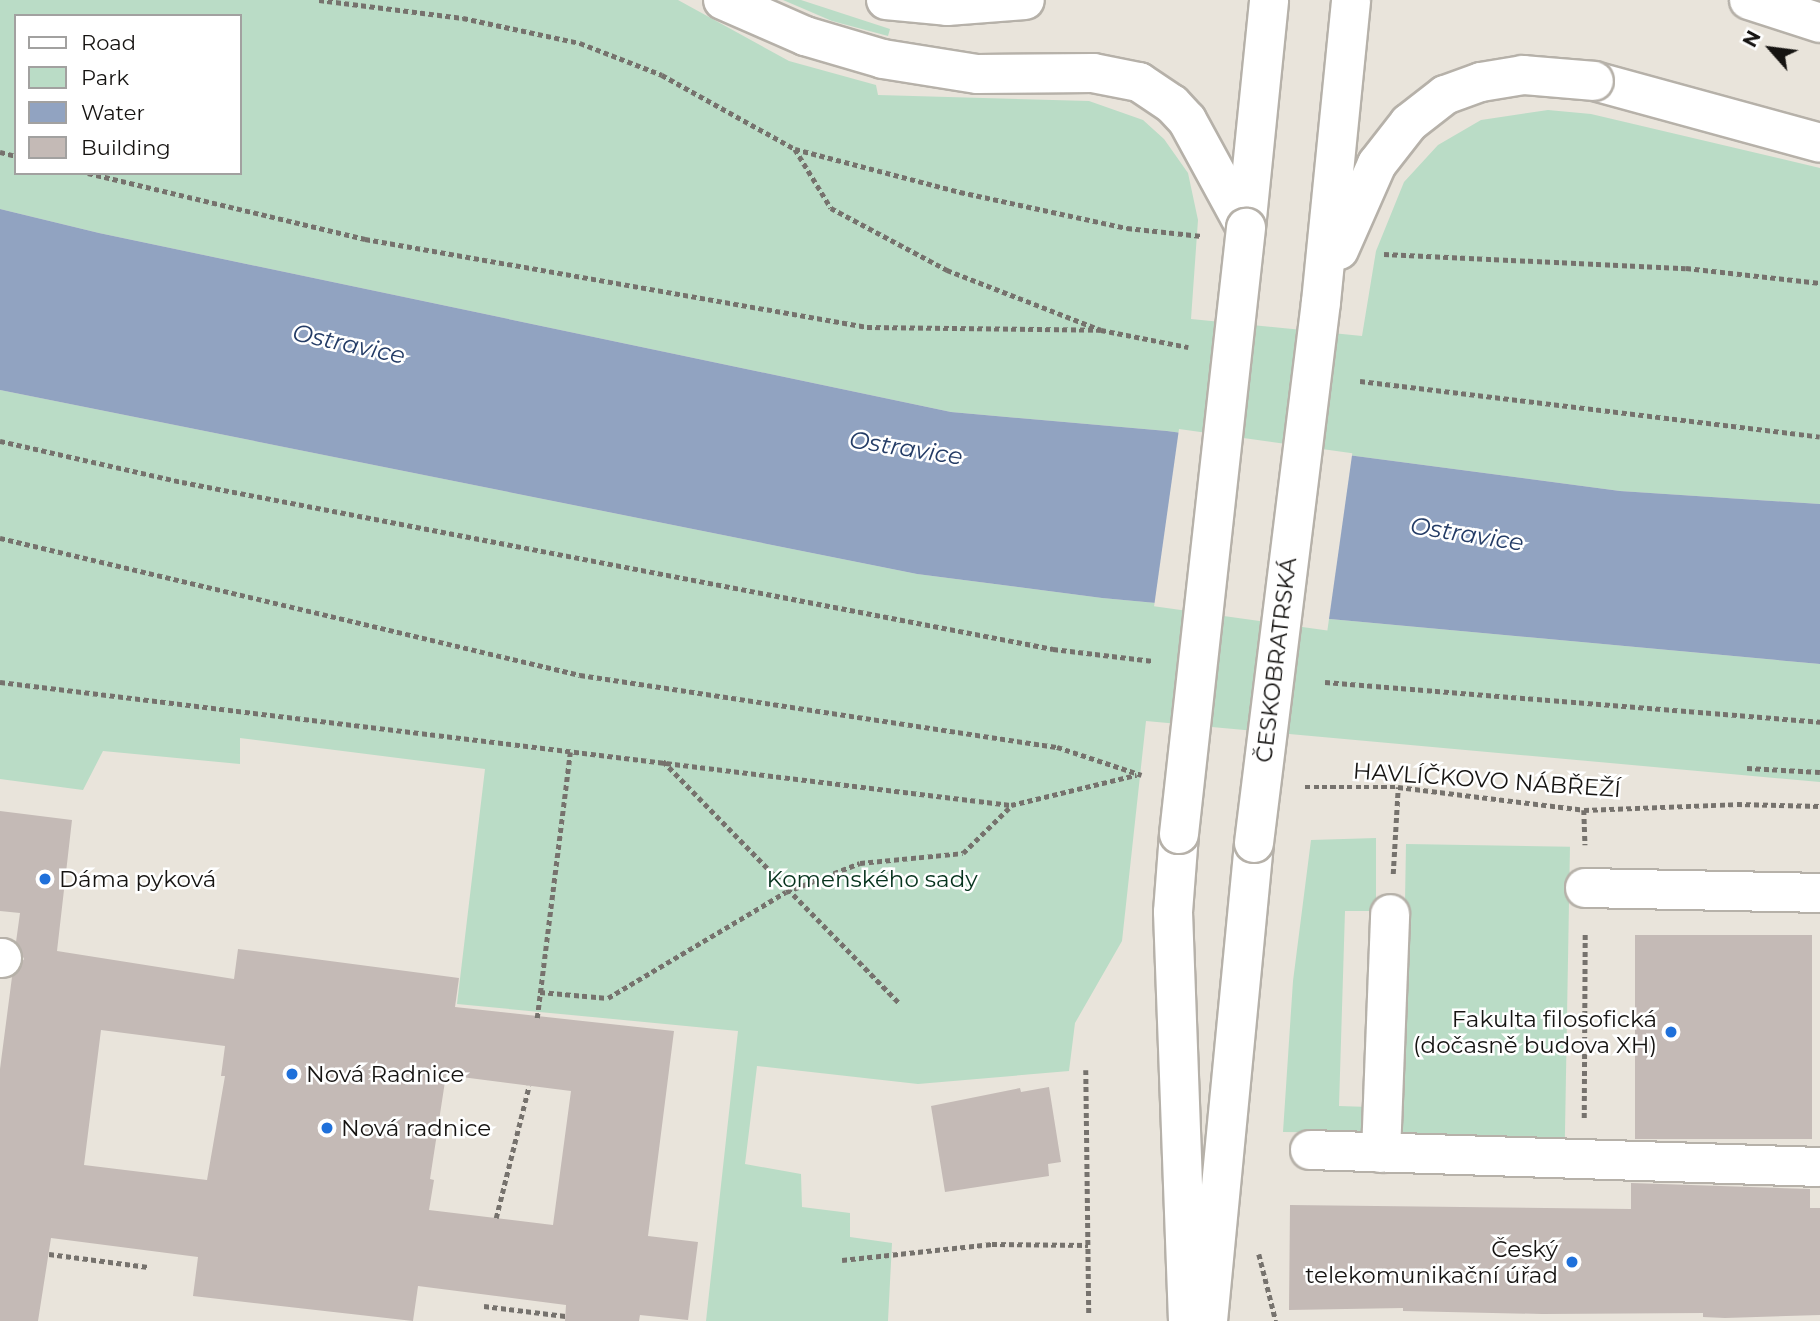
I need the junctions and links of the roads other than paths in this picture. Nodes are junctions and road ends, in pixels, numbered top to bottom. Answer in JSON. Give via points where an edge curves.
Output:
{"nodes":[{"id":1,"x":723,"y":0,"type":"edge"},
{"id":2,"x":1026,"y":0,"type":"edge"},
{"id":3,"x":1269,"y":0,"type":"edge"},
{"id":4,"x":1351,"y":0,"type":"edge"},
{"id":5,"x":1749,"y":0,"type":"edge"},
{"id":6,"x":893,"y":2,"type":"edge"},
{"id":7,"x":1820,"y":23,"type":"edge"},
{"id":8,"x":1820,"y":143,"type":"edge"},
{"id":9,"x":1245,"y":228,"type":"junction"},
{"id":10,"x":1321,"y":302,"type":"junction"},
{"id":11,"x":1585,"y":888,"type":"road end"},
{"id":12,"x":1820,"y":893,"type":"edge"},
{"id":13,"x":1390,"y":914,"type":"road end"},
{"id":14,"x":1310,"y":1150,"type":"dead end"},
{"id":15,"x":1381,"y":1153,"type":"junction"},
{"id":16,"x":1820,"y":1167,"type":"edge"},
{"id":17,"x":1188,"y":1321,"type":"edge"},
{"id":18,"x":1208,"y":1321,"type":"edge"}],
"edges":[{"from":1,"to":9,"type":"main road","via":[[794,32],[883,60],[977,74],[1093,72],[1139,82],[1187,120]]},
{"from":2,"to":6,"type":"main road","via":[[985,5]]},
{"from":3,"to":9,"type":"main road"},
{"from":4,"to":10,"type":"main road","name":"ČESKOBRATRSKÁ","bridge":true},
{"from":5,"to":7,"type":"main road"},
{"from":8,"to":10,"type":"main road","bridge":true,"via":[[1594,81],[1523,75],[1463,87],[1445,94],[1409,123],[1377,164],[1351,218]]},
{"from":9,"to":17,"type":"main road","bridge":true,"via":[[1172,912]]},
{"from":10,"to":18,"type":"main road","name":"ČESKOBRATRSKÁ","bridge":true,"via":[[1254,843]]},
{"from":11,"to":12,"type":"main road"},
{"from":13,"to":15,"type":"main road"},
{"from":14,"to":15,"type":"main road"},
{"from":15,"to":16,"type":"main road"}]}
